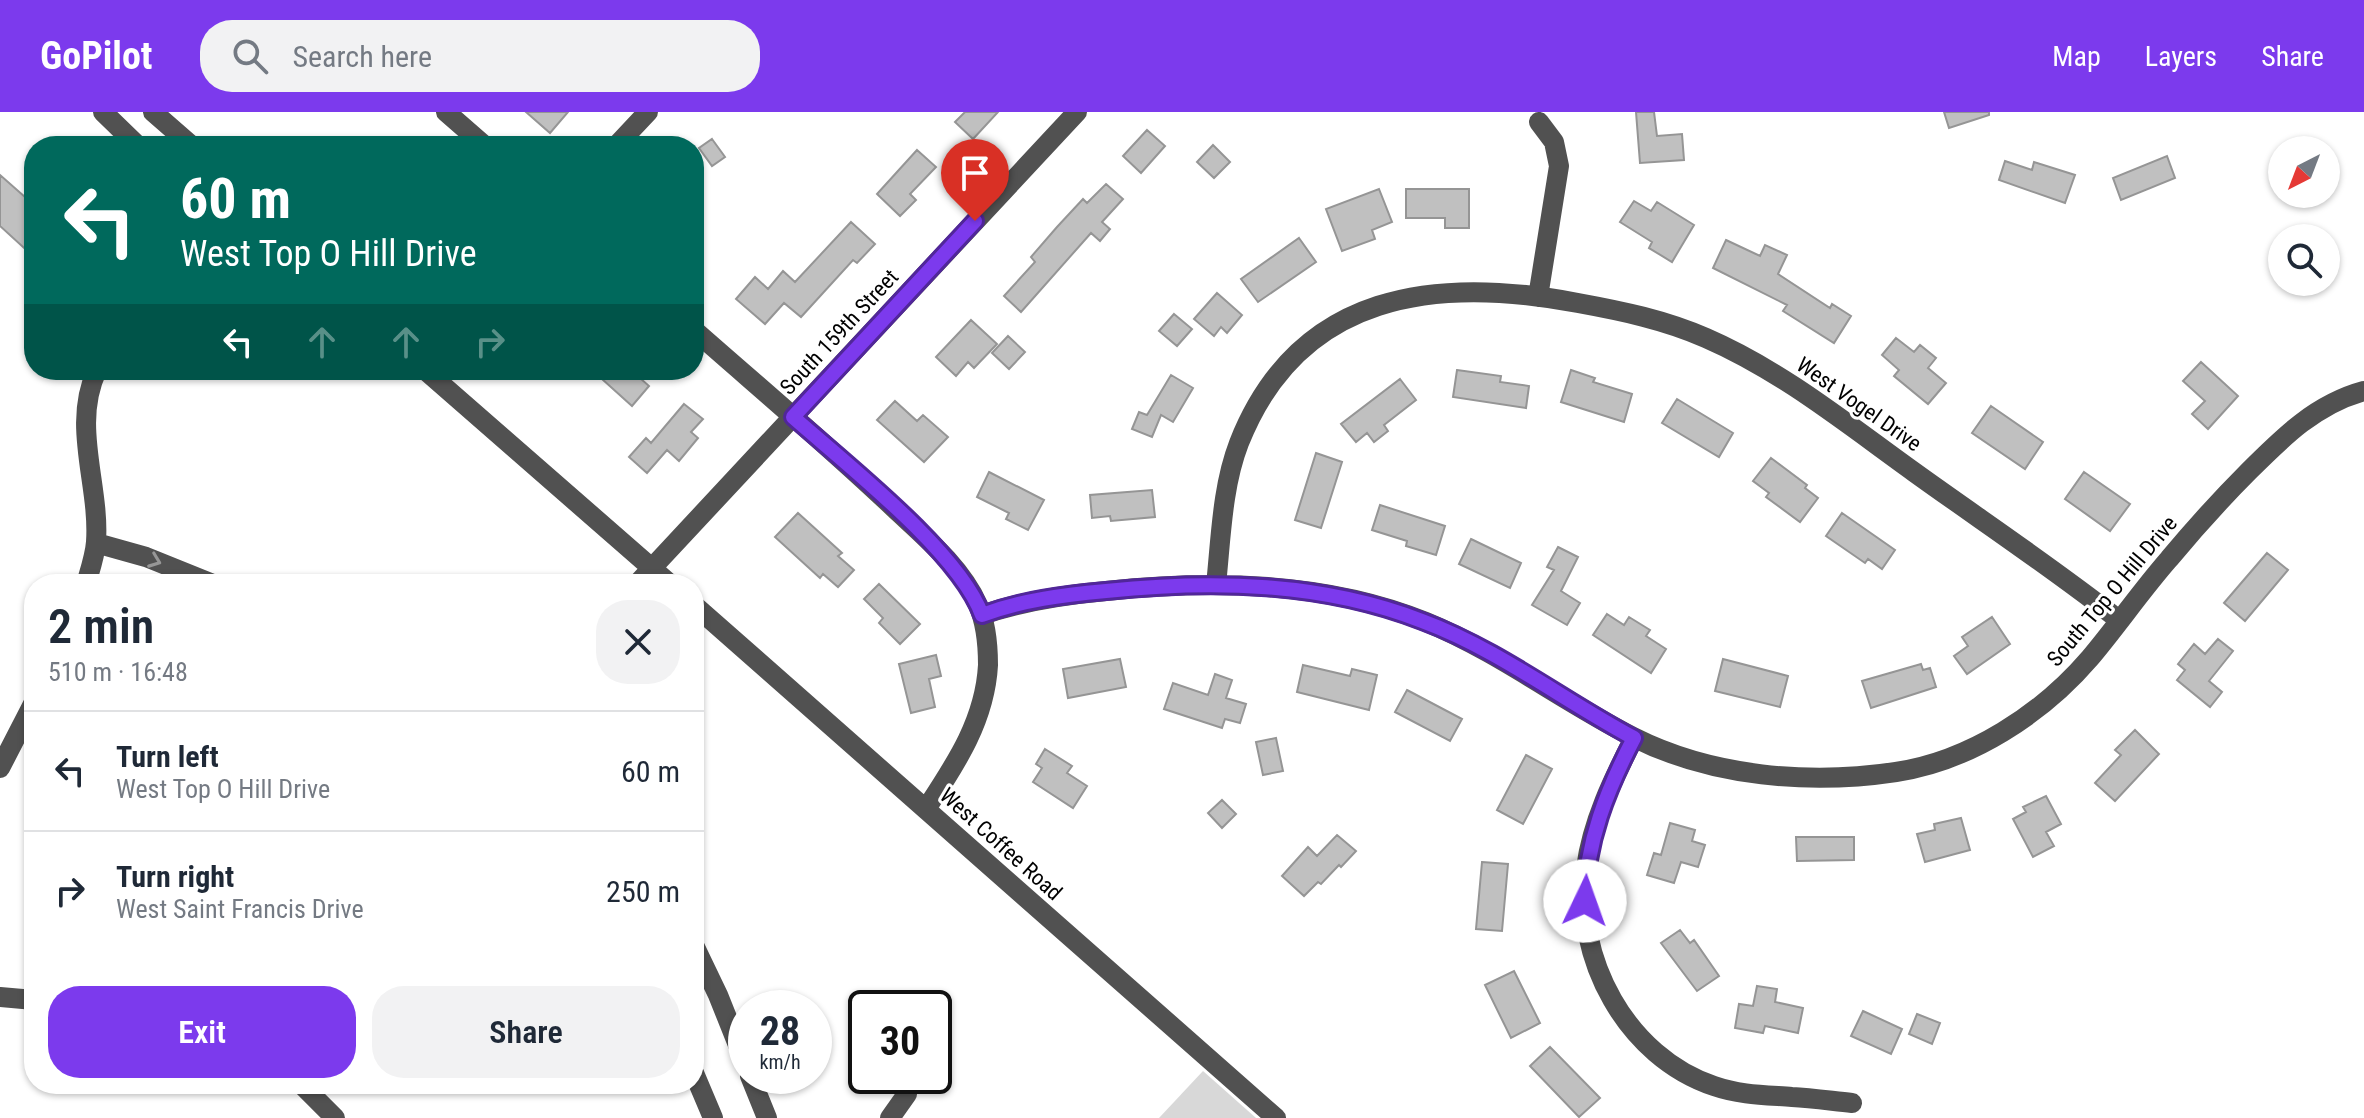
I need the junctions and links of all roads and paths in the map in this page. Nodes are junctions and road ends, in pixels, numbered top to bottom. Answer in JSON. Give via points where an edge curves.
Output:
{"nodes":[{"id":1,"x":103,"y":112,"type":"edge"},
{"id":2,"x":153,"y":112,"type":"edge"},
{"id":3,"x":446,"y":112,"type":"edge"},
{"id":4,"x":648,"y":112,"type":"edge"},
{"id":5,"x":1077,"y":112,"type":"edge"},
{"id":6,"x":1539,"y":122,"type":"dead end"},
{"id":7,"x":128,"y":136,"type":"edge"},
{"id":8,"x":181,"y":136,"type":"edge"},
{"id":9,"x":474,"y":136,"type":"edge"},
{"id":10,"x":625,"y":136,"type":"edge"},
{"id":11,"x":1538,"y":297,"type":"junction"},
{"id":12,"x":704,"y":339,"type":"edge"},
{"id":13,"x":93,"y":380,"type":"edge"},
{"id":14,"x":436,"y":380,"type":"edge"},
{"id":15,"x":2364,"y":391,"type":"edge"},
{"id":16,"x":793,"y":417,"type":"junction"},
{"id":17,"x":96,"y":543,"type":"junction"},
{"id":18,"x":651,"y":567,"type":"junction"},
{"id":19,"x":88,"y":574,"type":"edge"},
{"id":20,"x":188,"y":574,"type":"edge"},
{"id":21,"x":645,"y":574,"type":"edge"},
{"id":22,"x":659,"y":574,"type":"edge"},
{"id":23,"x":1216,"y":585,"type":"junction"},
{"id":24,"x":704,"y":614,"type":"edge"},
{"id":25,"x":982,"y":615,"type":"junction"},
{"id":26,"x":2119,"y":620,"type":"junction"},
{"id":27,"x":24,"y":721,"type":"edge"},
{"id":28,"x":1634,"y":738,"type":"junction"},
{"id":29,"x":0,"y":768,"type":"edge"},
{"id":30,"x":926,"y":809,"type":"junction"},
{"id":31,"x":704,"y":966,"type":"edge"},
{"id":32,"x":0,"y":997,"type":"edge"},
{"id":33,"x":24,"y":999,"type":"edge"},
{"id":34,"x":728,"y":1020,"type":"edge"},
{"id":35,"x":311,"y":1094,"type":"edge"},
{"id":36,"x":703,"y":1094,"type":"edge"},
{"id":37,"x":757,"y":1094,"type":"edge"},
{"id":38,"x":907,"y":1094,"type":"dead end"},
{"id":39,"x":1852,"y":1103,"type":"dead end"},
{"id":40,"x":335,"y":1118,"type":"edge"},
{"id":41,"x":713,"y":1118,"type":"edge"},
{"id":42,"x":767,"y":1118,"type":"edge"},
{"id":43,"x":890,"y":1118,"type":"edge"},
{"id":44,"x":1276,"y":1118,"type":"edge"}],
"edges":[{"from":1,"to":7,"type":"street"},
{"from":2,"to":8,"type":"street"},
{"from":3,"to":9,"type":"street"},
{"from":4,"to":10,"type":"street"},
{"from":5,"to":16,"type":"street","name":"South 159th Street"},
{"from":6,"to":11,"type":"street","via":[[1554,142],[1559,166]]},
{"from":11,"to":23,"type":"street","name":"West Vogel Drive","via":[[1458,292],[1408,296],[1363,310],[1306,346],[1275,380],[1239,443],[1224,503]]},
{"from":11,"to":26,"type":"street","name":"West Vogel Drive","via":[[1636,314],[1743,356],[1847,423]]},
{"from":12,"to":16,"type":"street"},
{"from":13,"to":17,"type":"street","via":[[85,411]]},
{"from":14,"to":18,"type":"street"},
{"from":15,"to":26,"type":"street","name":"South Top O Hill Drive","via":[[2328,404],[2276,444],[2221,499]]},
{"from":16,"to":18,"type":"street","name":"South 159th Street"},
{"from":16,"to":25,"type":"street","via":[[925,537],[960,575]]},
{"from":17,"to":19,"type":"street"},
{"from":17,"to":20,"type":"street","one_way":true},
{"from":18,"to":21,"type":"street","name":"South 159th Street"},
{"from":18,"to":22,"type":"street"},
{"from":23,"to":25,"type":"street","name":"South Top O Hill Drive","via":[[1079,594],[1015,603]]},
{"from":23,"to":28,"type":"street","name":"South Top O Hill Drive","via":[[1334,596],[1424,621],[1499,658]]},
{"from":24,"to":30,"type":"street","name":"West Coffee Road"},
{"from":25,"to":30,"type":"street","via":[[988,665],[978,715],[959,758]]},
{"from":26,"to":28,"type":"street","name":"South Top O Hill Drive","via":[[2089,660],[2036,709],[1964,751],[1902,771],[1832,779],[1772,775],[1680,756]]},
{"from":27,"to":29,"type":"street"},
{"from":28,"to":39,"type":"street","via":[[1601,812],[1585,872],[1593,954],[1623,1019],[1660,1056],[1713,1086],[1750,1095]]},
{"from":30,"to":44,"type":"street","name":"West Coffee Road"},
{"from":31,"to":34,"type":"street"},
{"from":32,"to":33,"type":"street"},
{"from":35,"to":40,"type":"street"},
{"from":36,"to":41,"type":"street"},
{"from":37,"to":42,"type":"street"},
{"from":38,"to":43,"type":"street"}]}
